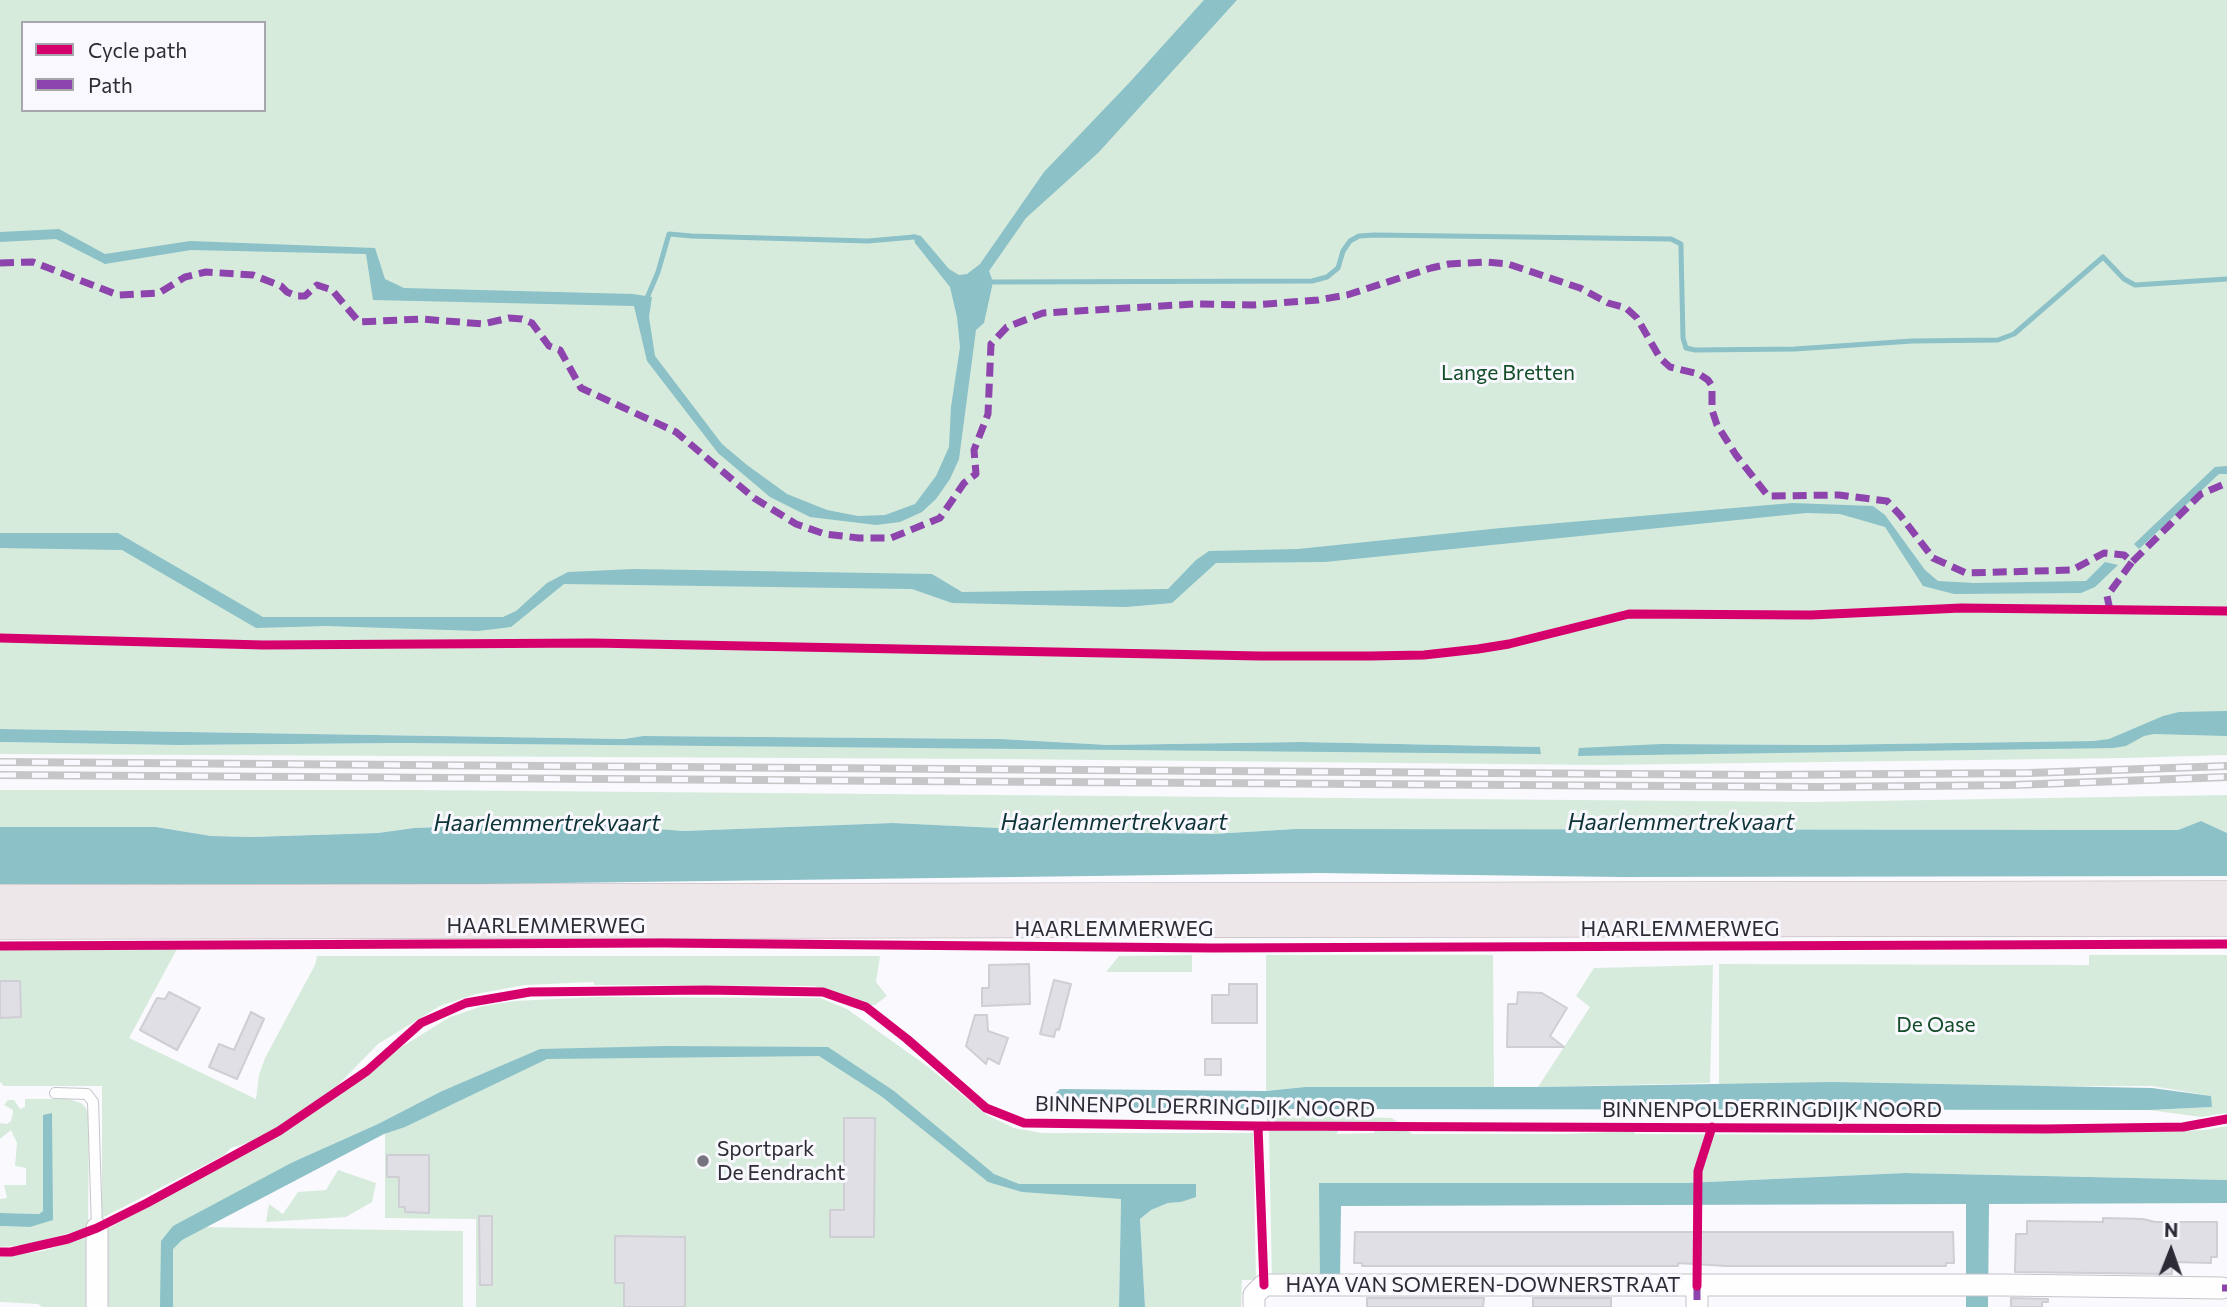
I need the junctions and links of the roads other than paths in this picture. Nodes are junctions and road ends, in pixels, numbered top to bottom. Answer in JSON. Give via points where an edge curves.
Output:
{"nodes":[{"id":1,"x":2227,"y":897,"type":"edge"},
{"id":2,"x":0,"y":901,"type":"edge"},
{"id":3,"x":2227,"y":920,"type":"edge"},
{"id":4,"x":0,"y":923,"type":"edge"},
{"id":5,"x":55,"y":1093,"type":"dead end"},
{"id":6,"x":97,"y":1228,"type":"joint"},
{"id":7,"x":2222,"y":1288,"type":"dead end"},
{"id":8,"x":1515,"y":1296,"type":"edge"},
{"id":9,"x":1697,"y":1296,"type":"edge"},
{"id":10,"x":1877,"y":1296,"type":"edge"},
{"id":11,"x":2075,"y":1296,"type":"edge"},
{"id":12,"x":97,"y":1307,"type":"edge"},
{"id":13,"x":1254,"y":1307,"type":"edge"}],
"edges":[{"from":1,"to":2,"type":"main road","name":"HAARLEMMERWEG"},
{"from":3,"to":4,"type":"main road","name":"HAARLEMMERWEG"},
{"from":5,"to":6,"type":"lane","via":[[87,1094],[93,1102]]},
{"from":6,"to":12,"type":"street"},
{"from":7,"to":11,"type":"street","name":"HAYA VAN SOMEREN-DOWNERSTRAAT"},
{"from":8,"to":9,"type":"street","name":"HAYA VAN SOMEREN-DOWNERSTRAAT"},
{"from":8,"to":13,"type":"street","name":"HAYA VAN SOMEREN-DOWNERSTRAAT","via":[[1264,1285],[1254,1295]]},
{"from":9,"to":10,"type":"street","name":"HAYA VAN SOMEREN-DOWNERSTRAAT"},
{"from":10,"to":11,"type":"street","name":"HAYA VAN SOMEREN-DOWNERSTRAAT","via":[[2003,1285]]}]}
